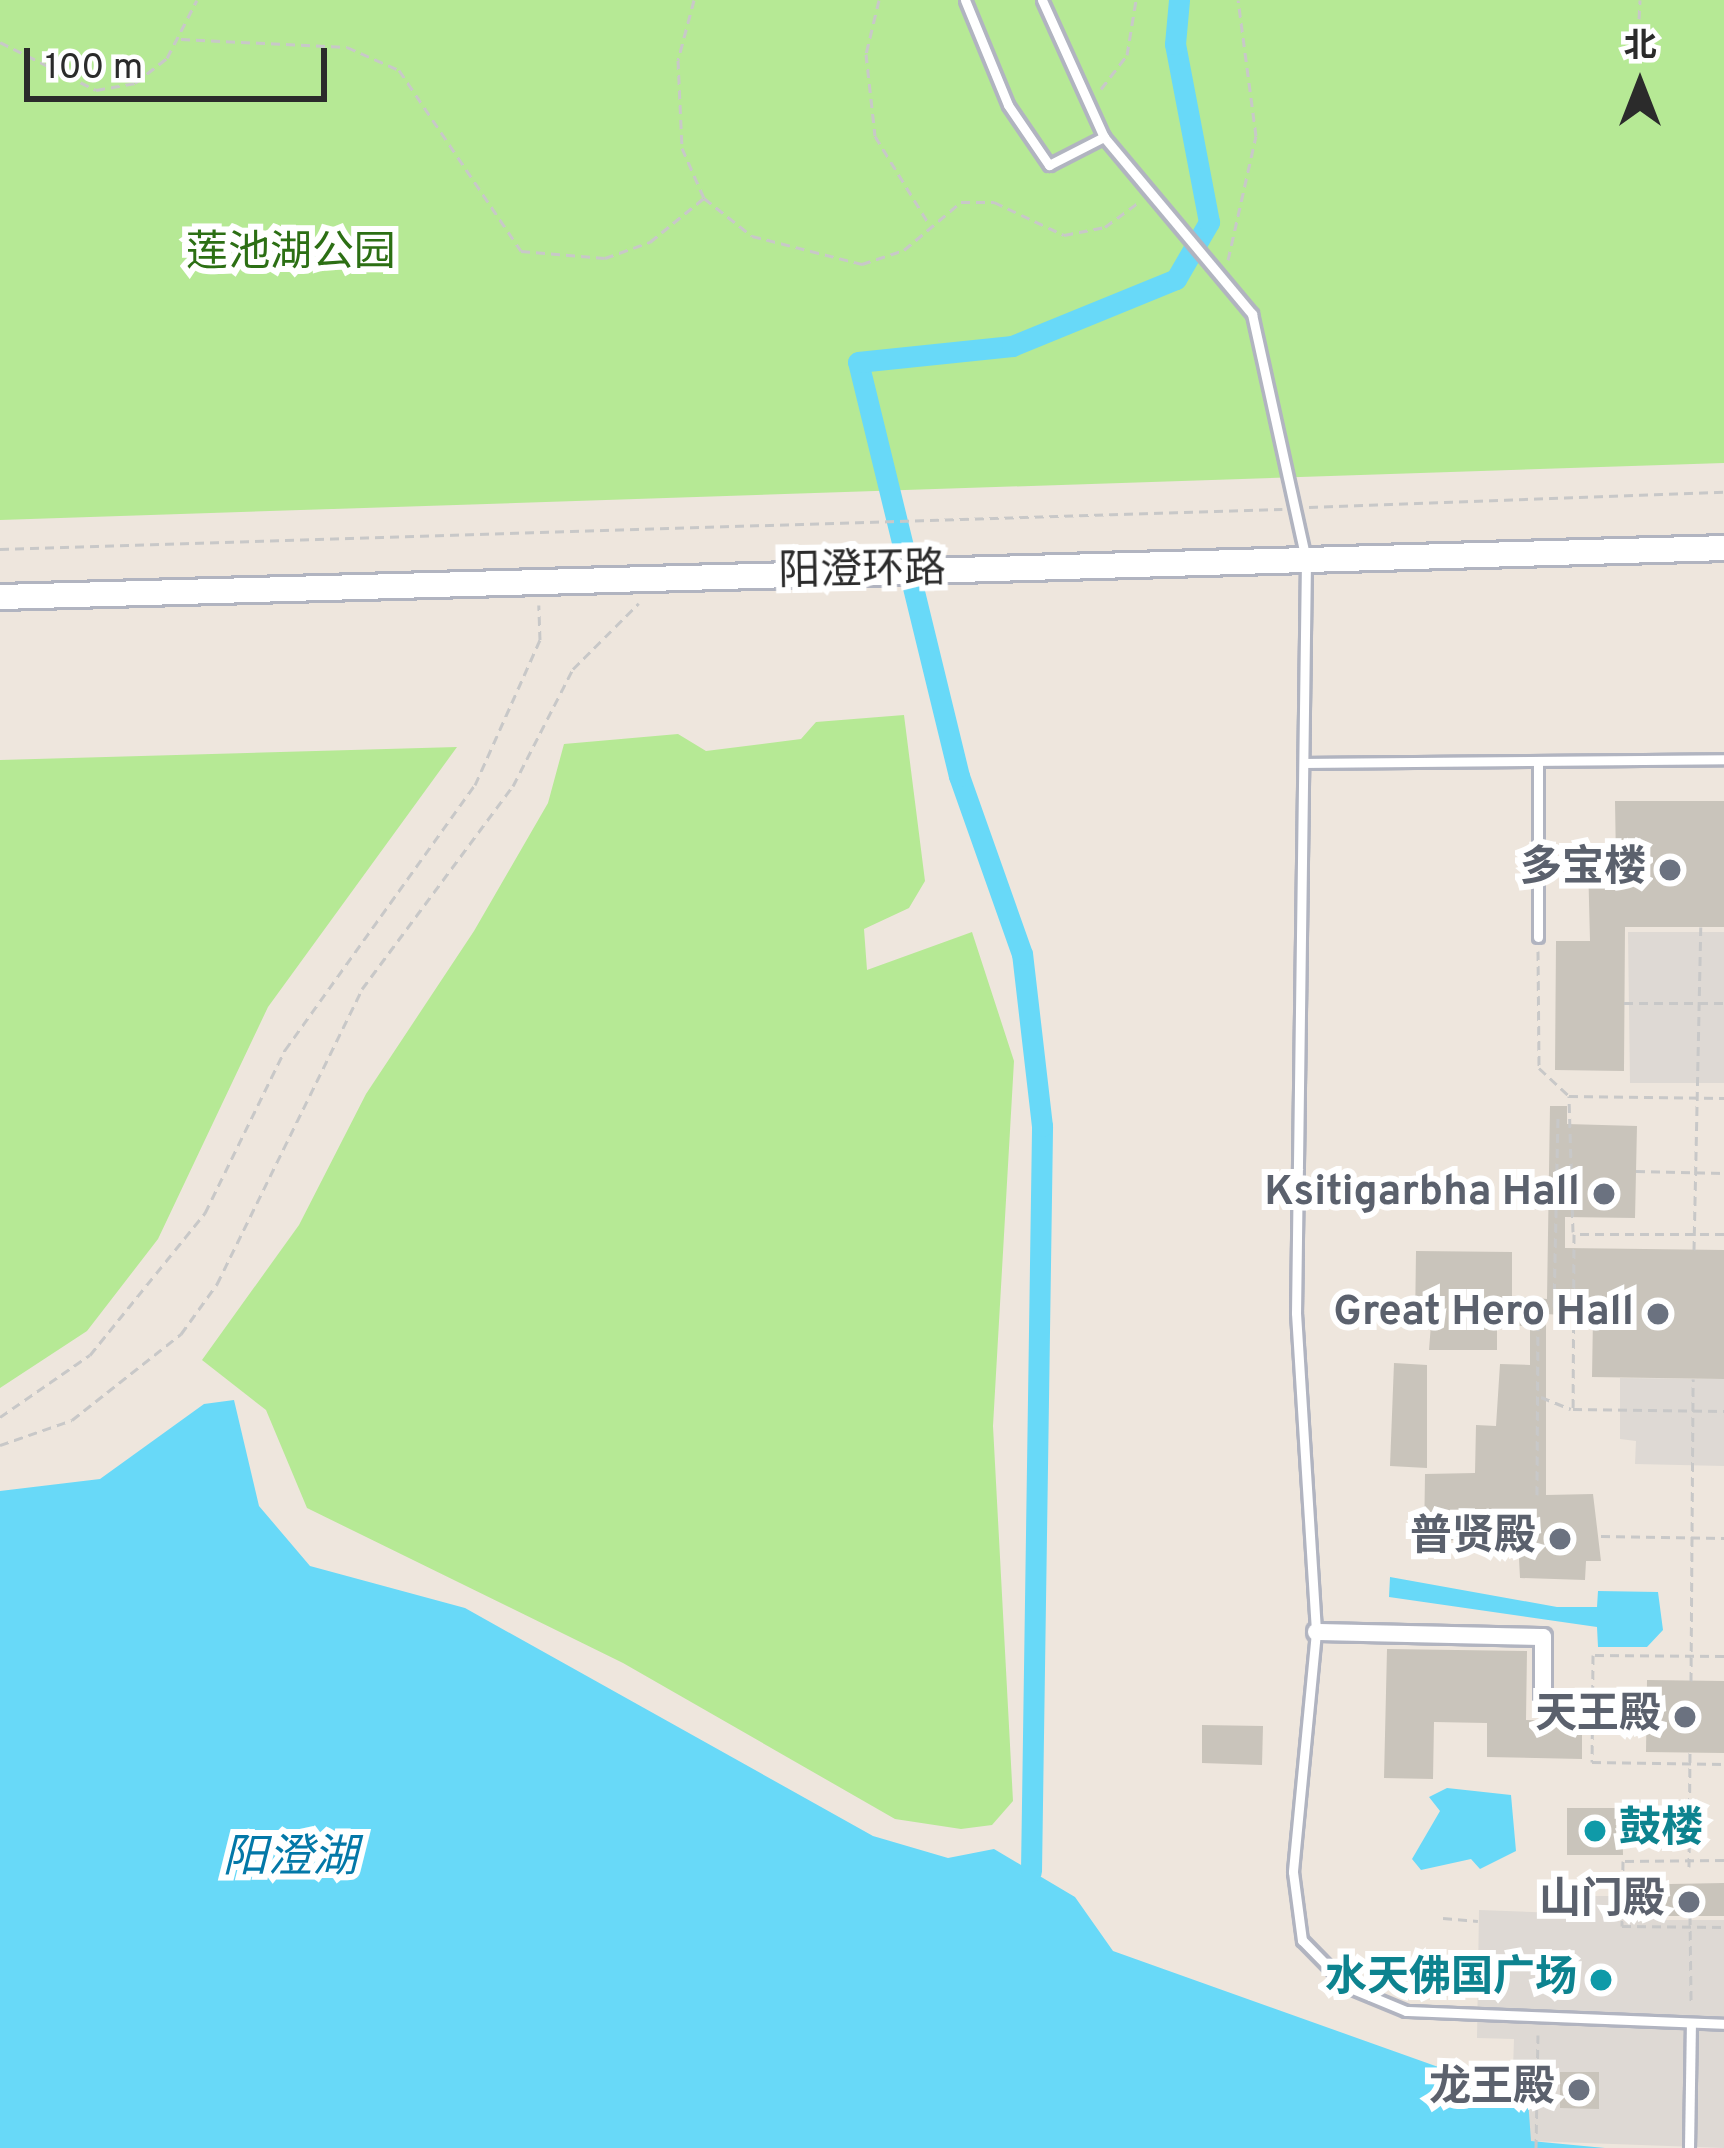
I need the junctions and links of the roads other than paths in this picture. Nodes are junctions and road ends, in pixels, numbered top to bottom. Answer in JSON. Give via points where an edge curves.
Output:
{"nodes":[{"id":1,"x":965,"y":0,"type":"edge"},
{"id":2,"x":1042,"y":0,"type":"edge"},
{"id":3,"x":1104,"y":136,"type":"junction"},
{"id":4,"x":1724,"y":548,"type":"edge"},
{"id":5,"x":1306,"y":560,"type":"junction"},
{"id":6,"x":0,"y":597,"type":"edge"},
{"id":7,"x":1724,"y":759,"type":"edge"},
{"id":8,"x":1538,"y":760,"type":"junction"},
{"id":9,"x":1305,"y":763,"type":"junction"},
{"id":10,"x":1538,"y":938,"type":"road end"},
{"id":11,"x":1316,"y":1632,"type":"junction"},
{"id":12,"x":1544,"y":1701,"type":"dead end"},
{"id":13,"x":1691,"y":2024,"type":"junction"},
{"id":14,"x":1724,"y":2024,"type":"edge"},
{"id":15,"x":1689,"y":2148,"type":"edge"}],
"edges":[{"from":1,"to":3,"type":"lane","via":[[1008,105],[1049,165]]},
{"from":2,"to":3,"type":"lane"},
{"from":3,"to":5,"type":"lane","via":[[1169,226],[1252,314]]},
{"from":4,"to":5,"type":"main road","name":"阳澄环路"},
{"from":5,"to":6,"type":"main road","name":"阳澄环路"},
{"from":5,"to":9,"type":"lane"},
{"from":7,"to":8,"type":"lane"},
{"from":8,"to":9,"type":"lane"},
{"from":8,"to":10,"type":"lane"},
{"from":9,"to":11,"type":"lane","via":[[1295,1313]]},
{"from":11,"to":12,"type":"street","via":[[1543,1637]]},
{"from":11,"to":13,"type":"lane","via":[[1293,1872],[1302,1940],[1348,1988],[1406,2011]]},
{"from":13,"to":14,"type":"lane"},
{"from":13,"to":15,"type":"lane"}]}
